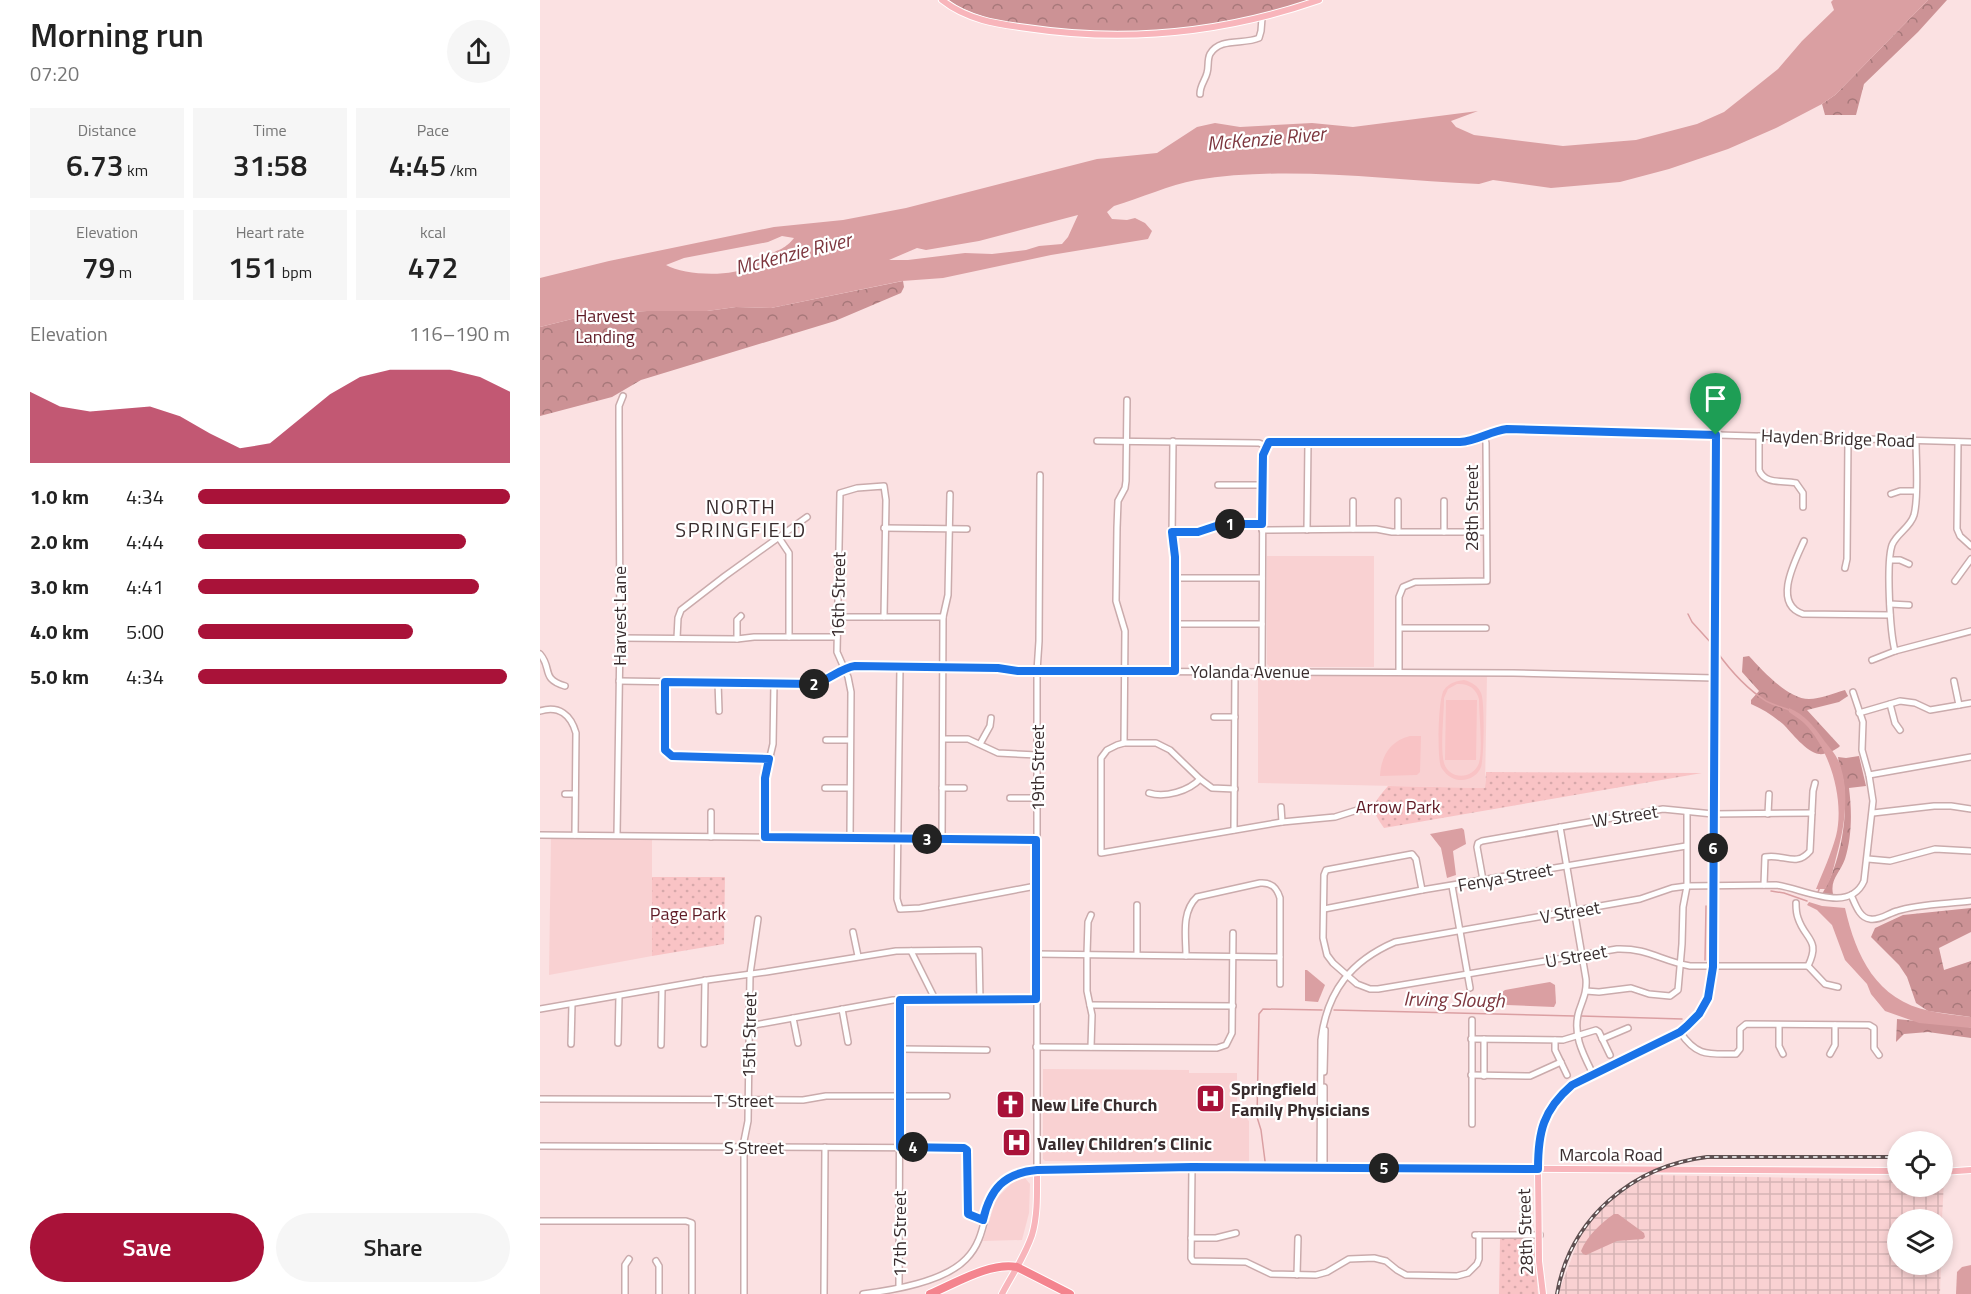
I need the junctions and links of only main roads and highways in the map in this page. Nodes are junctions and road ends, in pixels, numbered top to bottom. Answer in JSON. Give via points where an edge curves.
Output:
{"nodes":[{"id":1,"x":942,"y":0,"type":"edge"},
{"id":2,"x":1319,"y":0,"type":"edge"},
{"id":3,"x":1538,"y":1169,"type":"junction"},
{"id":4,"x":1971,"y":1170,"type":"edge"},
{"id":5,"x":1887,"y":1171,"type":"edge"},
{"id":6,"x":1953,"y":1171,"type":"edge"},
{"id":7,"x":1017,"y":1267,"type":"junction"},
{"id":8,"x":930,"y":1294,"type":"edge"},
{"id":9,"x":1002,"y":1294,"type":"edge"},
{"id":10,"x":1070,"y":1294,"type":"edge"},
{"id":11,"x":1543,"y":1294,"type":"edge"}],
"edges":[{"from":1,"to":2,"type":"main road","via":[[987,22],[1049,31],[1147,36],[1262,18]]},
{"from":3,"to":5,"type":"main road","name":"Marcola Road"},
{"from":3,"to":7,"type":"main road","name":"Marcola Road","via":[[1037,1170],[1035,1223]]},
{"from":3,"to":11,"type":"main road","name":"28th Street"},
{"from":4,"to":6,"type":"main road"},
{"from":7,"to":8,"type":"highway","via":[[985,1270]]},
{"from":7,"to":9,"type":"main road"},
{"from":7,"to":10,"type":"highway"}]}
